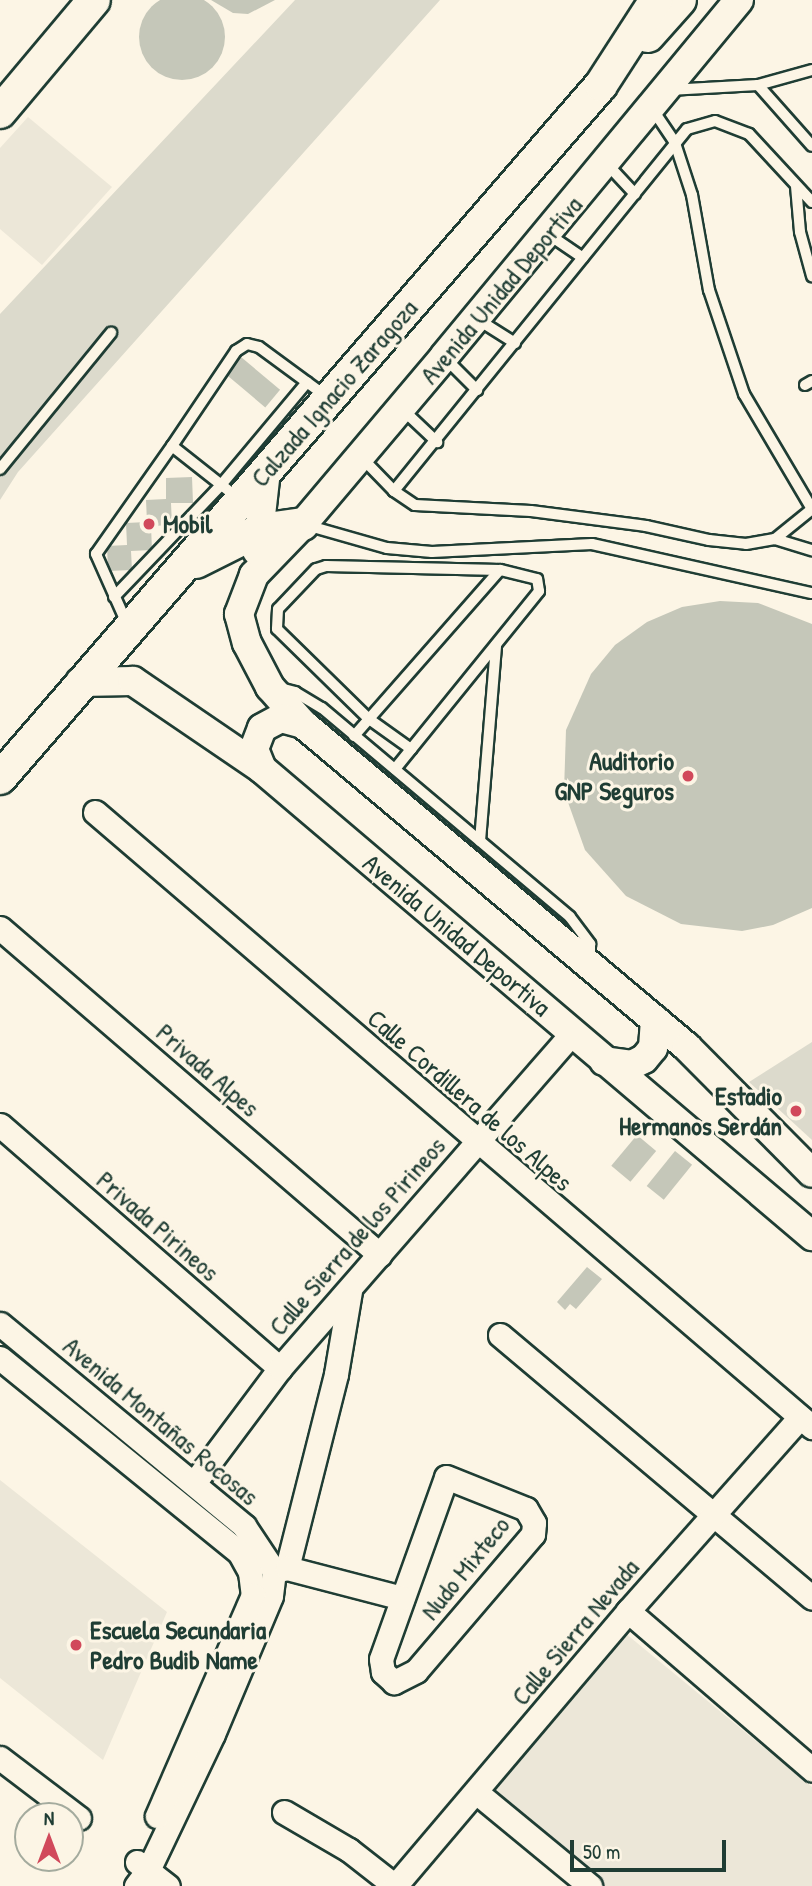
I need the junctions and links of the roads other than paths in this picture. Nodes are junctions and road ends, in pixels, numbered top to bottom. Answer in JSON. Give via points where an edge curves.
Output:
{"nodes":[{"id":1,"x":94,"y":0,"type":"edge"},
{"id":2,"x":656,"y":0,"type":"edge"},
{"id":3,"x":680,"y":0,"type":"edge"},
{"id":4,"x":739,"y":0,"type":"edge"},
{"id":5,"x":812,"y":70,"type":"edge"},
{"id":6,"x":601,"y":85,"type":"junction"},
{"id":7,"x":758,"y":85,"type":"junction"},
{"id":8,"x":661,"y":100,"type":"junction"},
{"id":9,"x":0,"y":111,"type":"edge"},
{"id":10,"x":675,"y":143,"type":"junction"},
{"id":11,"x":812,"y":146,"type":"edge"},
{"id":12,"x":607,"y":164,"type":"junction"},
{"id":13,"x":796,"y":186,"type":"junction"},
{"id":14,"x":635,"y":194,"type":"junction"},
{"id":15,"x":812,"y":202,"type":"edge"},
{"id":16,"x":548,"y":234,"type":"junction"},
{"id":17,"x":583,"y":258,"type":"junction"},
{"id":18,"x":812,"y":276,"type":"edge"},
{"id":19,"x":477,"y":319,"type":"junction"},
{"id":20,"x":111,"y":333,"type":"dead end"},
{"id":21,"x":514,"y":343,"type":"junction"},
{"id":22,"x":444,"y":357,"type":"junction"},
{"id":23,"x":477,"y":390,"type":"junction"},
{"id":24,"x":318,"y":391,"type":"junction"},
{"id":25,"x":401,"y":408,"type":"junction"},
{"id":26,"x":437,"y":442,"type":"junction"},
{"id":27,"x":172,"y":446,"type":"junction"},
{"id":28,"x":360,"y":456,"type":"junction"},
{"id":29,"x":0,"y":469,"type":"edge"},
{"id":30,"x":394,"y":491,"type":"junction"},
{"id":31,"x":812,"y":509,"type":"edge"},
{"id":32,"x":263,"y":511,"type":"junction"},
{"id":33,"x":775,"y":540,"type":"junction"},
{"id":34,"x":812,"y":550,"type":"edge"},
{"id":35,"x":500,"y":570,"type":"junction"},
{"id":36,"x":254,"y":575,"type":"junction"},
{"id":37,"x":812,"y":593,"type":"edge"},
{"id":38,"x":114,"y":597,"type":"junction"},
{"id":39,"x":128,"y":626,"type":"junction"},
{"id":40,"x":496,"y":644,"type":"junction"},
{"id":41,"x":80,"y":682,"type":"junction"},
{"id":42,"x":270,"y":687,"type":"junction"},
{"id":43,"x":369,"y":719,"type":"junction"},
{"id":44,"x":303,"y":724,"type":"junction"},
{"id":45,"x":354,"y":736,"type":"junction"},
{"id":46,"x":411,"y":749,"type":"junction"},
{"id":47,"x":262,"y":769,"type":"junction"},
{"id":48,"x":395,"y":769,"type":"junction"},
{"id":49,"x":0,"y":778,"type":"edge"},
{"id":50,"x":95,"y":812,"type":"dead end"},
{"id":51,"x":480,"y":841,"type":"junction"},
{"id":52,"x":0,"y":928,"type":"edge"},
{"id":53,"x":590,"y":965,"type":"junction"},
{"id":54,"x":655,"y":1020,"type":"junction"},
{"id":55,"x":572,"y":1033,"type":"junction"},
{"id":56,"x":604,"y":1061,"type":"junction"},
{"id":57,"x":0,"y":1125,"type":"edge"},
{"id":58,"x":475,"y":1142,"type":"junction"},
{"id":59,"x":812,"y":1173,"type":"edge"},
{"id":60,"x":812,"y":1236,"type":"edge"},
{"id":61,"x":380,"y":1255,"type":"junction"},
{"id":62,"x":350,"y":1291,"type":"junction"},
{"id":63,"x":0,"y":1324,"type":"edge"},
{"id":64,"x":500,"y":1335,"type":"dead end"},
{"id":65,"x":0,"y":1358,"type":"edge"},
{"id":66,"x":280,"y":1368,"type":"junction"},
{"id":67,"x":806,"y":1422,"type":"edge"},
{"id":68,"x":194,"y":1483,"type":"junction"},
{"id":69,"x":713,"y":1515,"type":"junction"},
{"id":70,"x":280,"y":1570,"type":"junction"},
{"id":71,"x":250,"y":1572,"type":"junction"},
{"id":72,"x":402,"y":1598,"type":"junction"},
{"id":73,"x":812,"y":1598,"type":"edge"},
{"id":74,"x":628,"y":1611,"type":"junction"},
{"id":75,"x":0,"y":1758,"type":"edge"},
{"id":76,"x":812,"y":1769,"type":"edge"},
{"id":77,"x":476,"y":1792,"type":"junction"},
{"id":78,"x":58,"y":1802,"type":"edge"},
{"id":79,"x":284,"y":1812,"type":"dead end"},
{"id":80,"x":136,"y":1879,"type":"edge"},
{"id":81,"x":167,"y":1886,"type":"edge"},
{"id":82,"x":395,"y":1886,"type":"edge"},
{"id":83,"x":590,"y":1886,"type":"edge"}],
"edges":[{"from":1,"to":9,"type":"main road"},
{"from":2,"to":6,"type":"main road","name":"Calzada Ignacio Zaragoza"},
{"from":3,"to":6,"type":"main road"},
{"from":4,"to":8,"type":"street","name":"Avenida Unidad Deportiva"},
{"from":5,"to":7,"type":"lane"},
{"from":6,"to":24,"type":"main road","name":"Calzada Ignacio Zaragoza"},
{"from":7,"to":8,"type":"lane"},
{"from":7,"to":11,"type":"lane"},
{"from":8,"to":10,"type":"lane"},
{"from":8,"to":12,"type":"street","name":"Avenida Unidad Deportiva"},
{"from":10,"to":13,"type":"lane","via":[[696,123],[715,121],[750,134]]},
{"from":10,"to":14,"type":"lane"},
{"from":10,"to":31,"type":"lane","via":[[692,195],[709,290],[744,394]]},
{"from":12,"to":14,"type":"lane"},
{"from":12,"to":16,"type":"street","name":"Avenida Unidad Deportiva"},
{"from":13,"to":15,"type":"lane"},
{"from":13,"to":18,"type":"lane","via":[[800,232]]},
{"from":14,"to":17,"type":"lane"},
{"from":16,"to":17,"type":"lane"},
{"from":16,"to":19,"type":"street","name":"Avenida Unidad Deportiva"},
{"from":17,"to":21,"type":"lane"},
{"from":19,"to":21,"type":"lane"},
{"from":19,"to":22,"type":"street","name":"Avenida Unidad Deportiva"},
{"from":20,"to":29,"type":"lane"},
{"from":21,"to":23,"type":"lane"},
{"from":22,"to":23,"type":"lane"},
{"from":22,"to":25,"type":"street","name":"Avenida Unidad Deportiva"},
{"from":23,"to":26,"type":"lane"},
{"from":24,"to":27,"type":"lane","via":[[259,347],[247,344],[236,351]]},
{"from":24,"to":32,"type":"lane"},
{"from":24,"to":32,"type":"main road","name":"Calzada Ignacio Zaragoza","via":[[266,471]]},
{"from":25,"to":26,"type":"lane"},
{"from":25,"to":28,"type":"street","name":"Avenida Unidad Deportiva"},
{"from":26,"to":30,"type":"lane"},
{"from":27,"to":32,"type":"lane"},
{"from":27,"to":38,"type":"lane","via":[[96,554]]},
{"from":28,"to":30,"type":"lane"},
{"from":28,"to":32,"type":"street","name":"Avenida Unidad Deportiva"},
{"from":30,"to":33,"type":"lane","via":[[415,505],[531,511],[746,544]]},
{"from":31,"to":33,"type":"lane"},
{"from":32,"to":36,"type":"street","name":"Avenida Unidad Deportiva"},
{"from":32,"to":36,"type":"street","name":"Avenida Unidad Deportiva"},
{"from":32,"to":37,"type":"lane","via":[[387,548],[432,552],[592,544]]},
{"from":32,"to":38,"type":"lane"},
{"from":32,"to":39,"type":"main road","name":"Calzada Ignacio Zaragoza","via":[[166,583]]},
{"from":33,"to":34,"type":"lane"},
{"from":35,"to":40,"type":"lane","via":[[532,577],[540,584]]},
{"from":35,"to":43,"type":"lane"},
{"from":35,"to":43,"type":"lane","via":[[316,569],[278,609],[277,629]]},
{"from":36,"to":42,"type":"street","name":"Avenida Unidad Deportiva","via":[[239,614],[247,643]]},
{"from":38,"to":39,"type":"lane"},
{"from":39,"to":41,"type":"main road"},
{"from":40,"to":46,"type":"lane"},
{"from":40,"to":51,"type":"lane"},
{"from":41,"to":47,"type":"street","name":"Avenida Unidad Deportiva","via":[[133,681]]},
{"from":41,"to":49,"type":"main road"},
{"from":42,"to":44,"type":"street","name":"Avenida Unidad Deportiva"},
{"from":42,"to":45,"type":"lane","via":[[295,692]]},
{"from":43,"to":45,"type":"lane"},
{"from":43,"to":46,"type":"lane"},
{"from":44,"to":47,"type":"street","via":[[281,718],[262,728],[254,749]]},
{"from":44,"to":53,"type":"street","name":"Avenida Unidad Deportiva"},
{"from":45,"to":48,"type":"lane"},
{"from":46,"to":48,"type":"lane"},
{"from":47,"to":55,"type":"street","name":"Avenida Unidad Deportiva"},
{"from":48,"to":51,"type":"lane"},
{"from":50,"to":58,"type":"street","name":"Calle Cordillera de los Alpes"},
{"from":51,"to":53,"type":"lane","via":[[570,917],[590,944]]},
{"from":52,"to":61,"type":"street","name":"Privada Alpes"},
{"from":53,"to":54,"type":"street","name":"Avenida Unidad Deportiva"},
{"from":54,"to":56,"type":"street","via":[[653,1048],[644,1059],[632,1065]]},
{"from":54,"to":59,"type":"street","name":"Avenida Unidad Deportiva"},
{"from":55,"to":56,"type":"street","name":"Avenida Unidad Deportiva"},
{"from":55,"to":58,"type":"street","name":"Calle Sierra de los Pirineos"},
{"from":56,"to":60,"type":"street","name":"Avenida Unidad Deportiva"},
{"from":57,"to":66,"type":"street","name":"Privada Pirineos"},
{"from":58,"to":61,"type":"street","name":"Calle Sierra de los Pirineos"},
{"from":58,"to":67,"type":"street","name":"Calle Cordillera de los Alpes"},
{"from":61,"to":62,"type":"street","name":"Calle Sierra de los Pirineos"},
{"from":62,"to":66,"type":"street","name":"Calle Sierra de los Pirineos"},
{"from":62,"to":70,"type":"street","via":[[336,1374]]},
{"from":63,"to":68,"type":"street","name":"Avenida Montañas Rocosas"},
{"from":64,"to":69,"type":"street"},
{"from":65,"to":71,"type":"street","name":"Avenida Montañas Rocosas","via":[[239,1552]]},
{"from":66,"to":68,"type":"street","name":"Calle Sierra de los Pirineos"},
{"from":67,"to":69,"type":"street","name":"Calle Sierra Nevada"},
{"from":68,"to":70,"type":"street","name":"Avenida Montañas Rocosas","via":[[244,1526]]},
{"from":69,"to":73,"type":"street"},
{"from":69,"to":74,"type":"street","name":"Calle Sierra Nevada"},
{"from":70,"to":71,"type":"street","name":"Nudo Mixteco"},
{"from":70,"to":72,"type":"street","name":"Nudo Mixteco"},
{"from":70,"to":80,"type":"street"},
{"from":71,"to":80,"type":"street","via":[[253,1595]]},
{"from":72,"to":72,"type":"street","name":"Nudo Mixteco","via":[[446,1477],[457,1478],[531,1515],[533,1534],[416,1671],[394,1682],[383,1672],[381,1659]]},
{"from":74,"to":76,"type":"street"},
{"from":74,"to":77,"type":"street","name":"Calle Sierra Nevada"},
{"from":75,"to":78,"type":"street"},
{"from":77,"to":82,"type":"street","name":"Calle Sierra Nevada"},
{"from":77,"to":83,"type":"street"},
{"from":79,"to":82,"type":"street","via":[[349,1850]]},
{"from":80,"to":81,"type":"street"}]}
